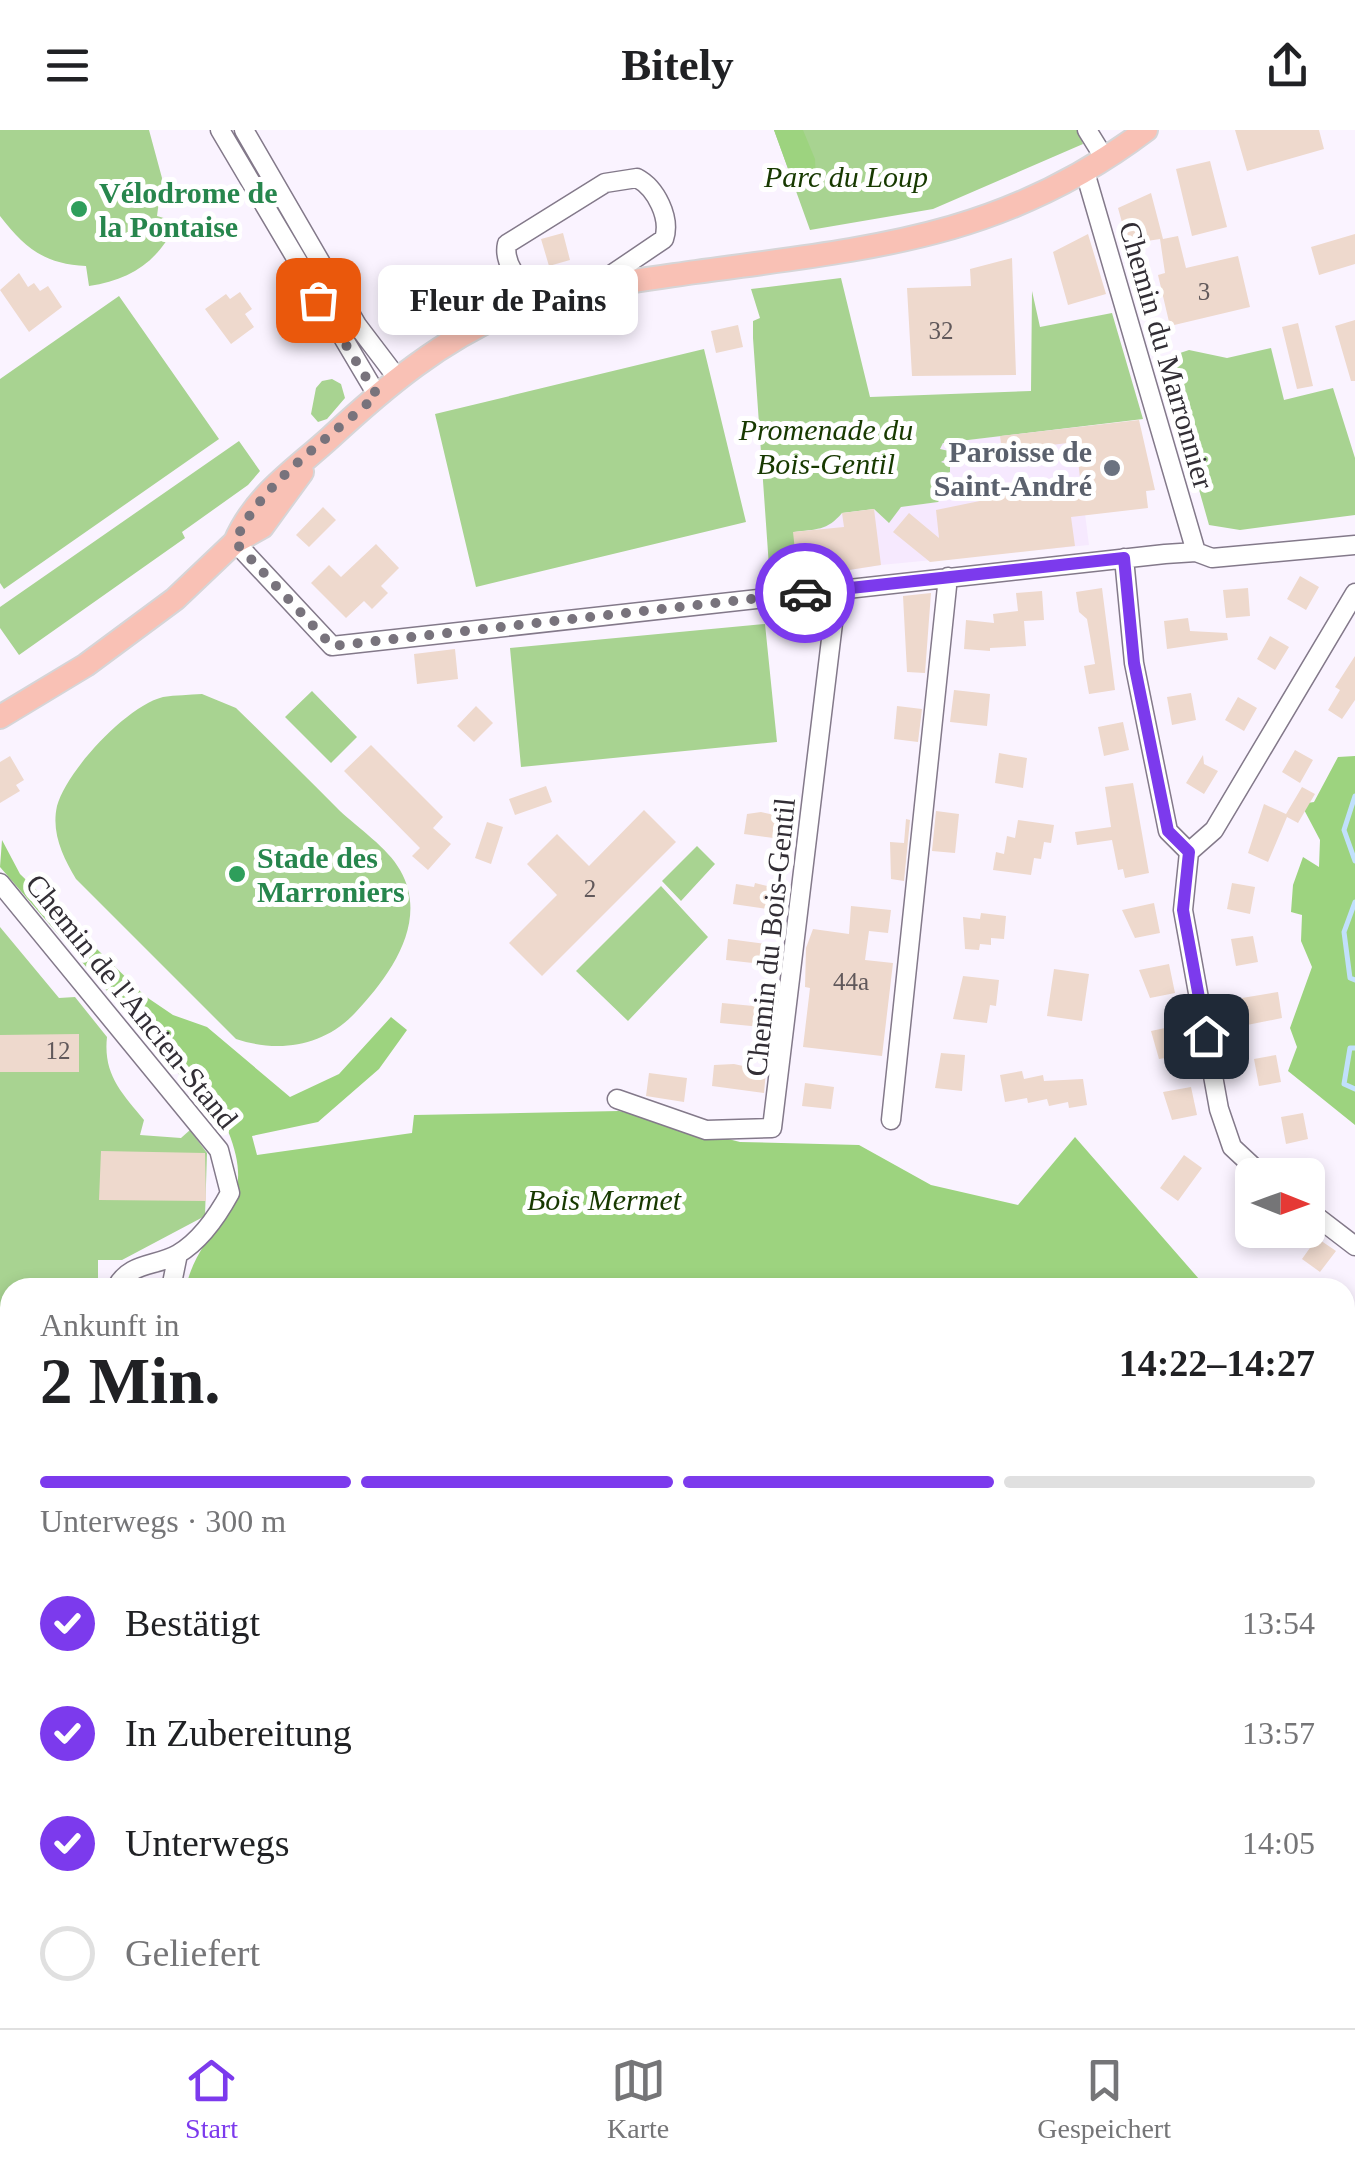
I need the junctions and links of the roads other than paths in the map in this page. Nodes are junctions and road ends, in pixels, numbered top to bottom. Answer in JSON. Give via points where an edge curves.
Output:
{"nodes":[{"id":1,"x":220,"y":130,"type":"edge"},
{"id":2,"x":244,"y":130,"type":"edge"},
{"id":3,"x":1146,"y":130,"type":"edge"},
{"id":4,"x":1088,"y":133,"type":"edge"},
{"id":5,"x":1105,"y":159,"type":"junction"},
{"id":6,"x":1085,"y":172,"type":"junction"},
{"id":7,"x":589,"y":289,"type":"junction"},
{"id":8,"x":538,"y":303,"type":"junction"},
{"id":9,"x":398,"y":379,"type":"junction"},
{"id":10,"x":377,"y":395,"type":"junction"},
{"id":11,"x":235,"y":542,"type":"junction"},
{"id":12,"x":1355,"y":545,"type":"edge"},
{"id":13,"x":1196,"y":552,"type":"junction"},
{"id":14,"x":1124,"y":558,"type":"junction"},
{"id":15,"x":948,"y":576,"type":"junction"},
{"id":16,"x":841,"y":590,"type":"junction"},
{"id":17,"x":1355,"y":593,"type":"edge"},
{"id":18,"x":0,"y":718,"type":"edge"},
{"id":19,"x":1189,"y":852,"type":"junction"},
{"id":20,"x":0,"y":883,"type":"edge"},
{"id":21,"x":616,"y":1099,"type":"dead end"},
{"id":22,"x":892,"y":1120,"type":"dead end"},
{"id":23,"x":1244,"y":1158,"type":"edge"},
{"id":24,"x":1325,"y":1223,"type":"edge"},
{"id":25,"x":1355,"y":1246,"type":"edge"},
{"id":26,"x":178,"y":1254,"type":"junction"},
{"id":27,"x":125,"y":1278,"type":"edge"},
{"id":28,"x":173,"y":1278,"type":"edge"}],
"edges":[{"from":1,"to":10,"type":"street"},
{"from":2,"to":9,"type":"street","via":[[356,324]]},
{"from":3,"to":5,"type":"main road"},
{"from":4,"to":5,"type":"street"},
{"from":5,"to":6,"type":"main road"},
{"from":6,"to":7,"type":"main road","via":[[1004,212],[912,241]]},
{"from":6,"to":13,"type":"street","name":"Chemin du Marronnier"},
{"from":7,"to":8,"type":"main road"},
{"from":7,"to":8,"type":"street","via":[[664,239],[666,218],[650,187],[637,178],[604,183],[507,244],[514,273]]},
{"from":8,"to":9,"type":"main road","via":[[479,327]]},
{"from":9,"to":10,"type":"main road"},
{"from":10,"to":11,"type":"main road","via":[[315,452],[266,523]]},
{"from":11,"to":16,"type":"street","via":[[332,646]]},
{"from":11,"to":18,"type":"main road","via":[[128,636]]},
{"from":12,"to":13,"type":"street","via":[[1212,558]]},
{"from":13,"to":14,"type":"street"},
{"from":14,"to":15,"type":"street"},
{"from":14,"to":19,"type":"street","via":[[1134,663],[1168,831]]},
{"from":15,"to":16,"type":"street"},
{"from":15,"to":22,"type":"street"},
{"from":16,"to":21,"type":"street","name":"Chemin du Bois-Gentil","via":[[772,1128],[706,1130]]},
{"from":17,"to":19,"type":"street","via":[[1214,830]]},
{"from":19,"to":23,"type":"street","via":[[1183,910],[1219,1109],[1232,1147]]},
{"from":20,"to":26,"type":"street","name":"Chemin de l'Ancien-Stand","via":[[219,1150],[230,1192],[216,1218]]},
{"from":24,"to":25,"type":"street"},
{"from":26,"to":27,"type":"street","name":"Chemin de l'Ancien-Stand"},
{"from":26,"to":28,"type":"street"}]}
